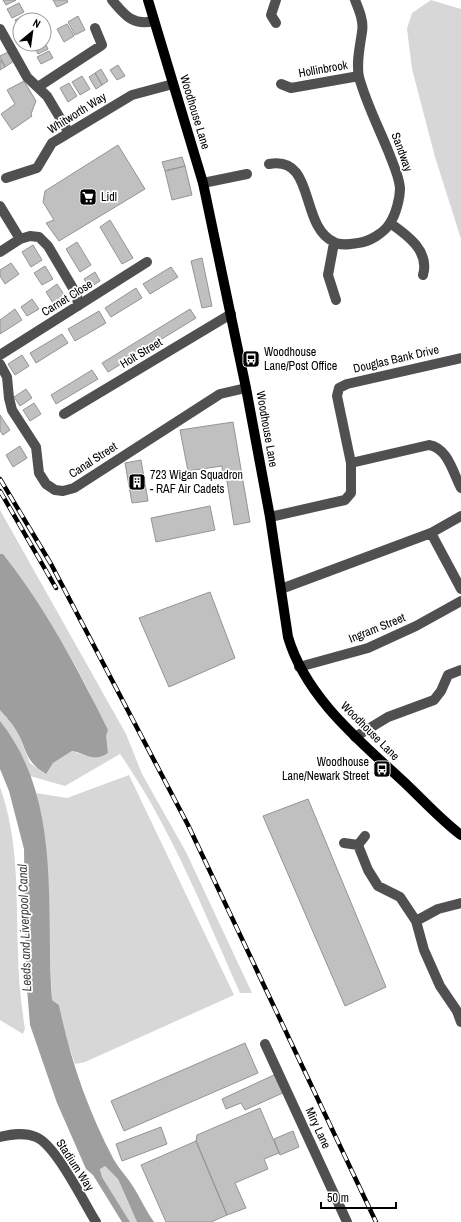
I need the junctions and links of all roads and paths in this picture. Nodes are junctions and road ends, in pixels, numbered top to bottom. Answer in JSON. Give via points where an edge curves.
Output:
{"nodes":[{"id":1,"x":112,"y":0,"type":"edge"},
{"id":2,"x":148,"y":0,"type":"edge"},
{"id":3,"x":276,"y":0,"type":"edge"},
{"id":4,"x":355,"y":0,"type":"edge"},
{"id":5,"x":271,"y":17,"type":"dead end"},
{"id":6,"x":154,"y":21,"type":"junction"},
{"id":7,"x":95,"y":28,"type":"dead end"},
{"id":8,"x":0,"y":29,"type":"edge"},
{"id":9,"x":3,"y":40,"type":"edge"},
{"id":10,"x":359,"y":76,"type":"junction"},
{"id":11,"x":173,"y":84,"type":"junction"},
{"id":12,"x":38,"y":87,"type":"junction"},
{"id":13,"x":287,"y":90,"type":"dead end"},
{"id":14,"x":68,"y":133,"type":"junction"},
{"id":15,"x":276,"y":160,"type":"dead end"},
{"id":16,"x":247,"y":174,"type":"dead end"},
{"id":17,"x":6,"y":178,"type":"dead end"},
{"id":18,"x":203,"y":182,"type":"junction"},
{"id":19,"x":0,"y":206,"type":"edge"},
{"id":20,"x":390,"y":223,"type":"junction"},
{"id":21,"x":20,"y":239,"type":"junction"},
{"id":22,"x":334,"y":243,"type":"junction"},
{"id":23,"x":0,"y":252,"type":"edge"},
{"id":24,"x":147,"y":262,"type":"dead end"},
{"id":25,"x":427,"y":269,"type":"dead end"},
{"id":26,"x":336,"y":300,"type":"dead end"},
{"id":27,"x":78,"y":306,"type":"junction"},
{"id":28,"x":231,"y":314,"type":"junction"},
{"id":29,"x":0,"y":355,"type":"edge"},
{"id":30,"x":461,"y":358,"type":"edge"},
{"id":31,"x":0,"y":364,"type":"edge"},
{"id":32,"x":246,"y":388,"type":"junction"},
{"id":33,"x":64,"y":414,"type":"dead end"},
{"id":34,"x":351,"y":463,"type":"junction"},
{"id":35,"x":461,"y":488,"type":"edge"},
{"id":36,"x":461,"y":516,"type":"edge"},
{"id":37,"x":270,"y":517,"type":"junction"},
{"id":38,"x":431,"y":533,"type":"junction"},
{"id":39,"x":281,"y":589,"type":"junction"},
{"id":40,"x":461,"y":589,"type":"edge"},
{"id":41,"x":461,"y":601,"type":"edge"},
{"id":42,"x":299,"y":667,"type":"junction"},
{"id":43,"x":461,"y":670,"type":"edge"},
{"id":44,"x":355,"y":737,"type":"junction"},
{"id":45,"x":461,"y":835,"type":"edge"},
{"id":46,"x":365,"y":836,"type":"dead end"},
{"id":47,"x":344,"y":843,"type":"dead end"},
{"id":48,"x":358,"y":845,"type":"junction"},
{"id":49,"x":461,"y":903,"type":"edge"},
{"id":50,"x":416,"y":921,"type":"junction"},
{"id":51,"x":459,"y":1010,"type":"edge"},
{"id":52,"x":461,"y":1022,"type":"edge"},
{"id":53,"x":265,"y":1044,"type":"dead end"},
{"id":54,"x":0,"y":1137,"type":"edge"},
{"id":55,"x":96,"y":1222,"type":"edge"},
{"id":56,"x":347,"y":1222,"type":"edge"}],
"edges":[{"from":1,"to":6,"type":"street","via":[[131,20],[144,23]]},
{"from":2,"to":6,"type":"main road","name":"Woodhouse Lane"},
{"from":3,"to":5,"type":"street"},
{"from":4,"to":10,"type":"street","name":"Sandway","via":[[362,18]]},
{"from":6,"to":11,"type":"main road","name":"Woodhouse Lane"},
{"from":7,"to":12,"type":"street","via":[[102,45]]},
{"from":8,"to":9,"type":"street"},
{"from":9,"to":12,"type":"street","via":[[27,77]]},
{"from":10,"to":13,"type":"street","name":"Hollinbrook"},
{"from":10,"to":20,"type":"street","name":"Sandway","via":[[398,177],[400,188]]},
{"from":11,"to":14,"type":"street","name":"Whitworth Way","via":[[132,95]]},
{"from":11,"to":18,"type":"main road","name":"Woodhouse Lane"},
{"from":12,"to":14,"type":"street","via":[[47,96]]},
{"from":14,"to":17,"type":"street","name":"Whitworth Way","via":[[52,143],[37,168]]},
{"from":15,"to":22,"type":"street","via":[[300,176],[313,219],[320,231]]},
{"from":16,"to":18,"type":"street"},
{"from":18,"to":28,"type":"main road","name":"Woodhouse Lane"},
{"from":19,"to":21,"type":"street"},
{"from":20,"to":22,"type":"street","via":[[374,237],[361,243]]},
{"from":20,"to":25,"type":"street","via":[[412,240]]},
{"from":21,"to":23,"type":"street"},
{"from":21,"to":27,"type":"street","via":[[39,237],[48,246],[77,295]]},
{"from":22,"to":26,"type":"street","via":[[328,275]]},
{"from":24,"to":27,"type":"street","name":"Carnet Close"},
{"from":27,"to":29,"type":"street","name":"Carnet Close"},
{"from":28,"to":32,"type":"main road","name":"Woodhouse Lane"},
{"from":28,"to":33,"type":"street","name":"Holt Street"},
{"from":30,"to":34,"type":"street","name":"Douglas Bank Drive","via":[[339,388],[337,396]]},
{"from":31,"to":32,"type":"street","name":"Canal Street","via":[[7,377],[12,410],[36,447],[39,473],[46,484],[55,490],[63,491],[74,488],[220,394]]},
{"from":32,"to":37,"type":"main road","name":"Woodhouse Lane"},
{"from":34,"to":35,"type":"street","via":[[429,445],[436,446],[443,452]]},
{"from":34,"to":37,"type":"street","name":"Douglas Bank Drive","via":[[351,493],[345,500]]},
{"from":36,"to":38,"type":"street"},
{"from":37,"to":39,"type":"main road","name":"Woodhouse Lane"},
{"from":38,"to":39,"type":"street"},
{"from":38,"to":40,"type":"street"},
{"from":39,"to":42,"type":"main road","name":"Woodhouse Lane","via":[[288,637]]},
{"from":41,"to":42,"type":"street","name":"Ingram Street","via":[[416,626],[368,648]]},
{"from":42,"to":44,"type":"main road","name":"Woodhouse Lane"},
{"from":43,"to":44,"type":"street","via":[[448,675],[434,700],[388,718]]},
{"from":44,"to":45,"type":"main road","name":"Woodhouse Lane"},
{"from":46,"to":48,"type":"street"},
{"from":47,"to":48,"type":"street"},
{"from":48,"to":50,"type":"street","via":[[378,886],[400,897]]},
{"from":49,"to":50,"type":"street","via":[[438,909]]},
{"from":50,"to":51,"type":"street","via":[[424,950],[440,986]]},
{"from":51,"to":52,"type":"street"},
{"from":53,"to":56,"type":"street","name":"Miry Lane"},
{"from":54,"to":55,"type":"street","name":"Stadium Way","via":[[25,1134],[47,1144],[62,1164]]}]}
